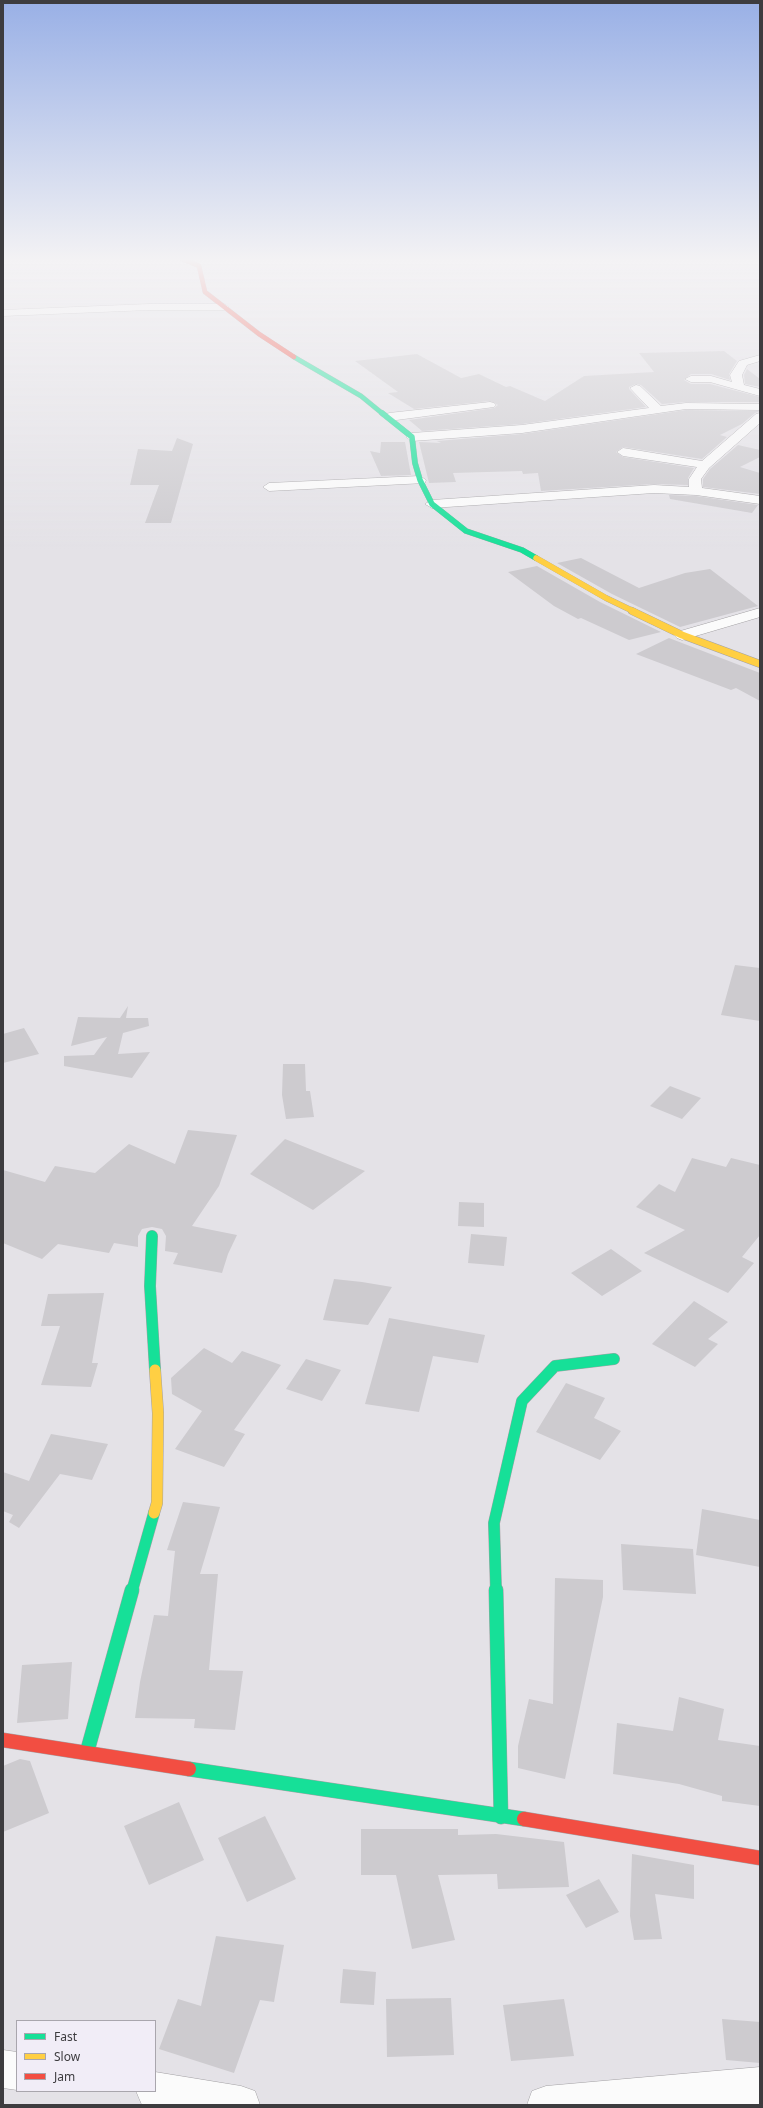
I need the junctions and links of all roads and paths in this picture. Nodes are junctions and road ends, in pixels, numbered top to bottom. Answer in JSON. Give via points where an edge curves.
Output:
{"nodes":[{"id":1,"x":291,"y":355,"type":"edge"},
{"id":2,"x":760,"y":358,"type":"edge"},
{"id":3,"x":690,"y":379,"type":"dead end"},
{"id":4,"x":739,"y":386,"type":"junction"},
{"id":5,"x":636,"y":388,"type":"dead end"},
{"id":6,"x":760,"y":393,"type":"edge"},
{"id":7,"x":490,"y":405,"type":"dead end"},
{"id":8,"x":760,"y":407,"type":"edge"},
{"id":9,"x":658,"y":410,"type":"junction"},
{"id":10,"x":760,"y":416,"type":"edge"},
{"id":11,"x":389,"y":417,"type":"junction"},
{"id":12,"x":412,"y":437,"type":"junction"},
{"id":13,"x":623,"y":452,"type":"dead end"},
{"id":14,"x":705,"y":465,"type":"junction"},
{"id":15,"x":420,"y":480,"type":"junction"},
{"id":16,"x":269,"y":487,"type":"dead end"},
{"id":17,"x":696,"y":491,"type":"junction"},
{"id":18,"x":760,"y":500,"type":"edge"},
{"id":19,"x":432,"y":504,"type":"junction"},
{"id":20,"x":760,"y":612,"type":"edge"},
{"id":21,"x":682,"y":635,"type":"junction"},
{"id":22,"x":760,"y":664,"type":"edge"},
{"id":23,"x":152,"y":1236,"type":"dead end"},
{"id":24,"x":614,"y":1358,"type":"dead end"},
{"id":25,"x":3,"y":1740,"type":"edge"},
{"id":26,"x":86,"y":1752,"type":"junction"},
{"id":27,"x":501,"y":1817,"type":"junction"},
{"id":28,"x":760,"y":1858,"type":"edge"},
{"id":29,"x":3,"y":2069,"type":"edge"},
{"id":30,"x":16,"y":2071,"type":"edge"},
{"id":31,"x":760,"y":2086,"type":"edge"},
{"id":32,"x":156,"y":2091,"type":"edge"},
{"id":33,"x":242,"y":2105,"type":"edge"},
{"id":34,"x":546,"y":2105,"type":"edge"}],
"edges":[{"from":1,"to":11,"type":"street","via":[[361,396]]},
{"from":2,"to":4,"type":"street","via":[[743,363],[736,376]]},
{"from":3,"to":4,"type":"street","via":[[711,379]]},
{"from":4,"to":6,"type":"street"},
{"from":5,"to":9,"type":"street"},
{"from":7,"to":11,"type":"street"},
{"from":8,"to":9,"type":"street","via":[[692,406]]},
{"from":9,"to":12,"type":"street","via":[[522,429]]},
{"from":10,"to":14,"type":"street"},
{"from":11,"to":12,"type":"street"},
{"from":12,"to":15,"type":"street"},
{"from":13,"to":14,"type":"street"},
{"from":14,"to":17,"type":"street","via":[[695,479]]},
{"from":15,"to":16,"type":"street"},
{"from":15,"to":19,"type":"street"},
{"from":17,"to":18,"type":"street"},
{"from":17,"to":19,"type":"street","via":[[612,491]]},
{"from":19,"to":21,"type":"street","via":[[466,531],[522,550],[606,598]]},
{"from":20,"to":21,"type":"street"},
{"from":21,"to":22,"type":"street"},
{"from":23,"to":26,"type":"street","via":[[150,1286],[158,1413],[156,1503]]},
{"from":24,"to":27,"type":"street","via":[[555,1366],[522,1401],[494,1523]]},
{"from":25,"to":26,"type":"street"},
{"from":26,"to":27,"type":"street"},
{"from":27,"to":28,"type":"street","via":[[550,1822]]},
{"from":29,"to":30,"type":"street"},
{"from":31,"to":34,"type":"street"},
{"from":32,"to":33,"type":"street"}]}
